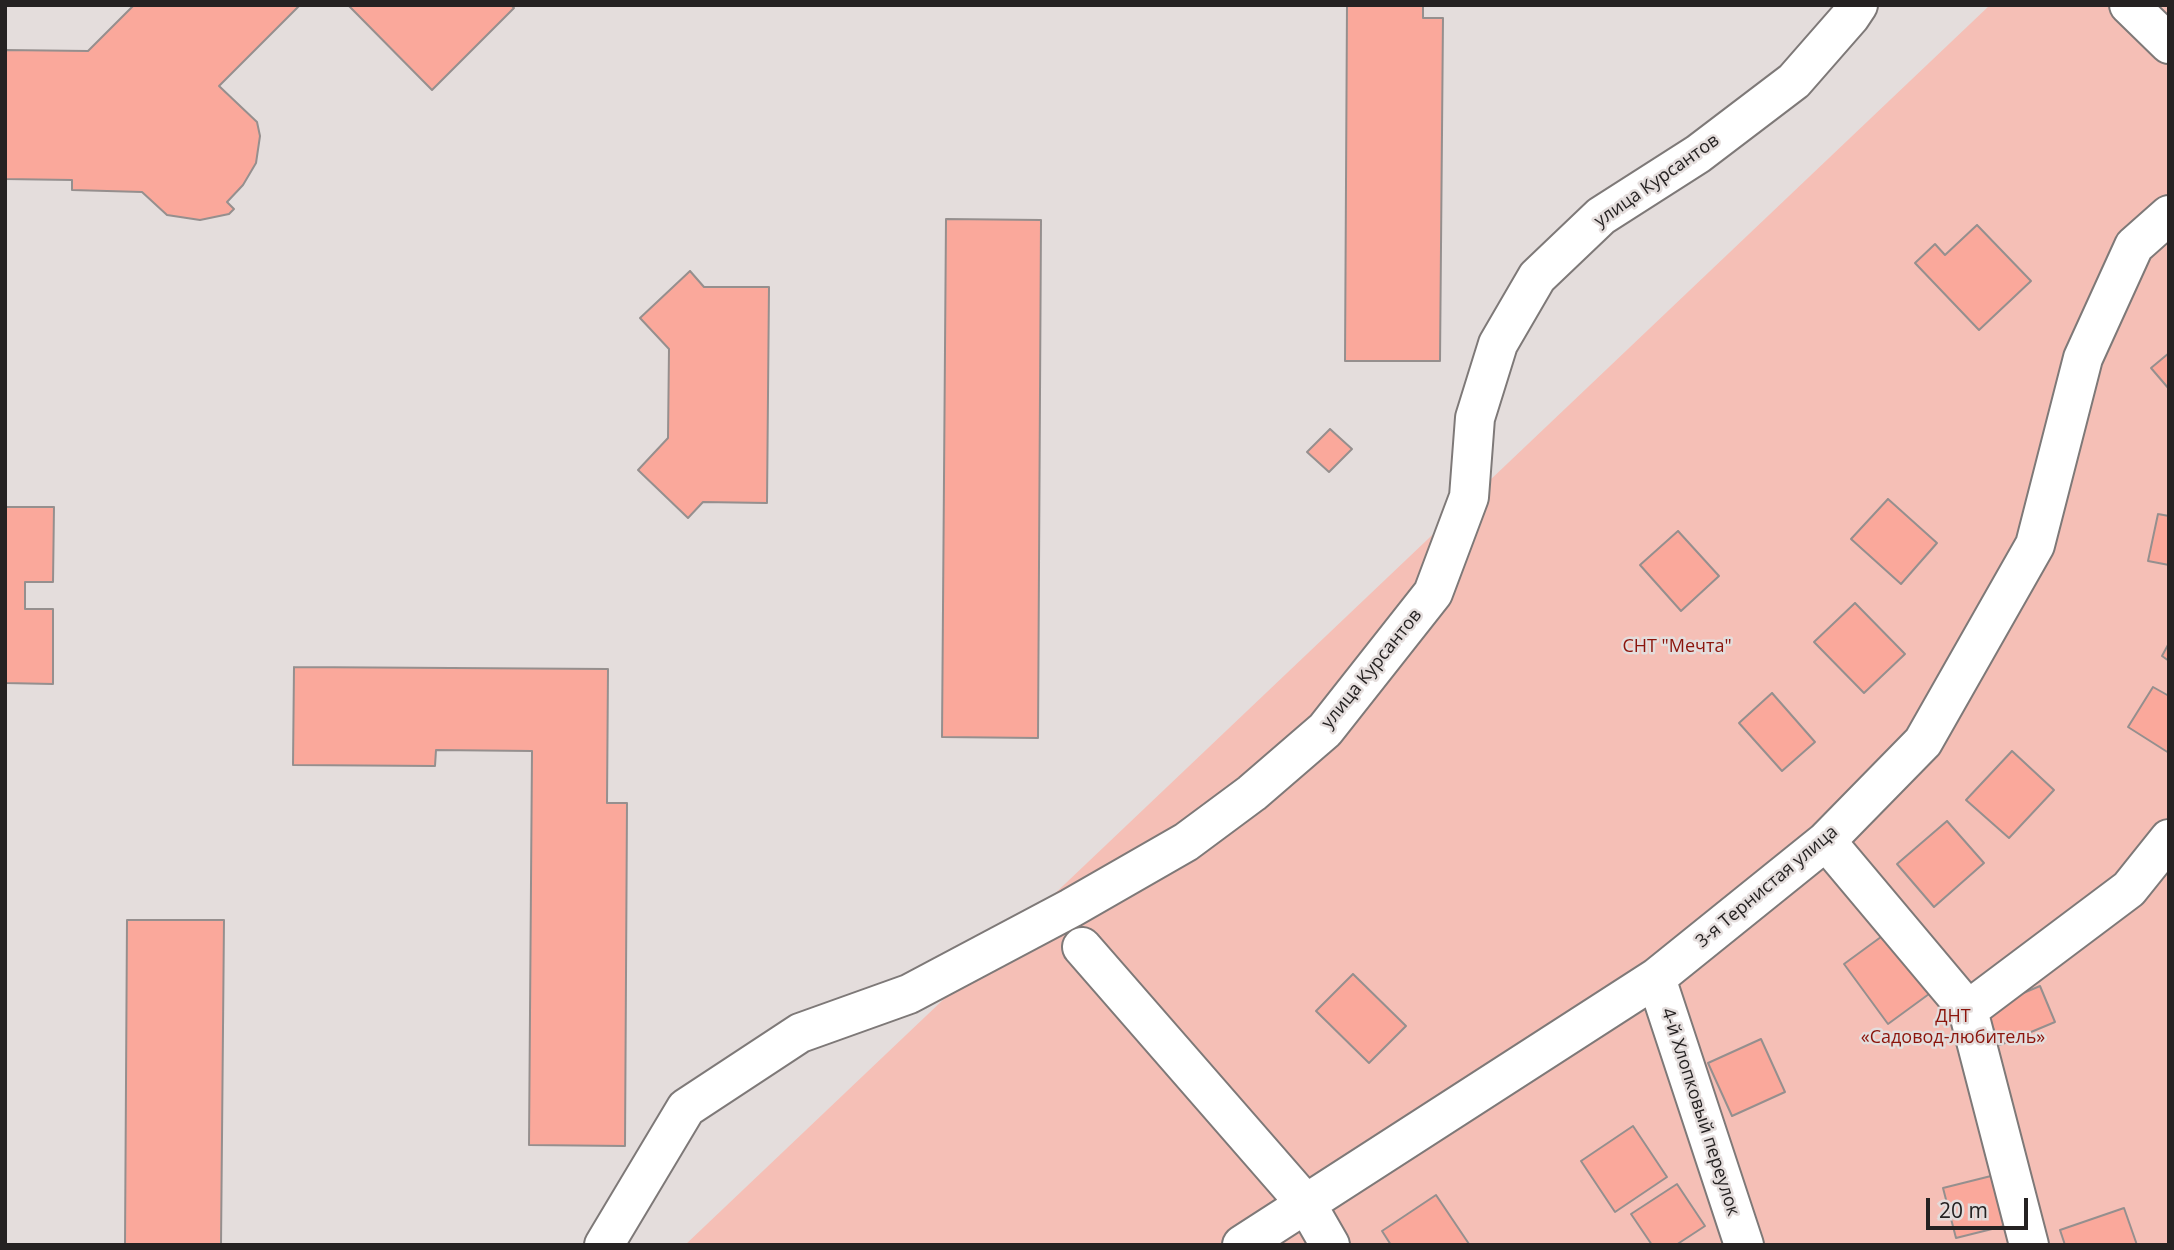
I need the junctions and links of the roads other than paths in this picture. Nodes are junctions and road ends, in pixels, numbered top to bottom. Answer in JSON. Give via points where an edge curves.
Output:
{"nodes":[{"id":1,"x":1858,"y":5,"type":"edge"},
{"id":2,"x":2129,"y":5,"type":"edge"},
{"id":3,"x":2169,"y":44,"type":"edge"},
{"id":4,"x":2169,"y":215,"type":"edge"},
{"id":5,"x":2169,"y":839,"type":"edge"},
{"id":6,"x":1826,"y":841,"type":"junction"},
{"id":7,"x":1082,"y":947,"type":"dead end"},
{"id":8,"x":1656,"y":978,"type":"junction"},
{"id":9,"x":1968,"y":1010,"type":"junction"},
{"id":10,"x":1307,"y":1205,"type":"junction"},
{"id":11,"x":604,"y":1245,"type":"edge"},
{"id":12,"x":1242,"y":1245,"type":"edge"},
{"id":13,"x":1330,"y":1245,"type":"edge"},
{"id":14,"x":1744,"y":1245,"type":"edge"},
{"id":15,"x":2029,"y":1245,"type":"edge"}],
"edges":[{"from":1,"to":11,"type":"street","name":"улица Курсантов","via":[[1794,80],[1698,154],[1601,216],[1537,277],[1498,344],[1475,418],[1469,497],[1433,593],[1325,730],[1186,842],[909,994],[800,1033],[686,1108]]},
{"from":2,"to":3,"type":"street"},
{"from":4,"to":6,"type":"street","name":"3-я Тернистая улица","via":[[2134,246],[2083,358],[2035,545],[1923,742]]},
{"from":5,"to":9,"type":"street","via":[[2129,888]]},
{"from":6,"to":8,"type":"street","name":"3-я Тернистая улица"},
{"from":6,"to":9,"type":"street"},
{"from":7,"to":10,"type":"street"},
{"from":8,"to":10,"type":"street","name":"3-я Тернистая улица"},
{"from":8,"to":14,"type":"street","name":"4-й Хлопковый переулок"},
{"from":9,"to":15,"type":"street"},
{"from":10,"to":12,"type":"street","name":"3-я Тернистая улица"},
{"from":10,"to":13,"type":"street"}]}
